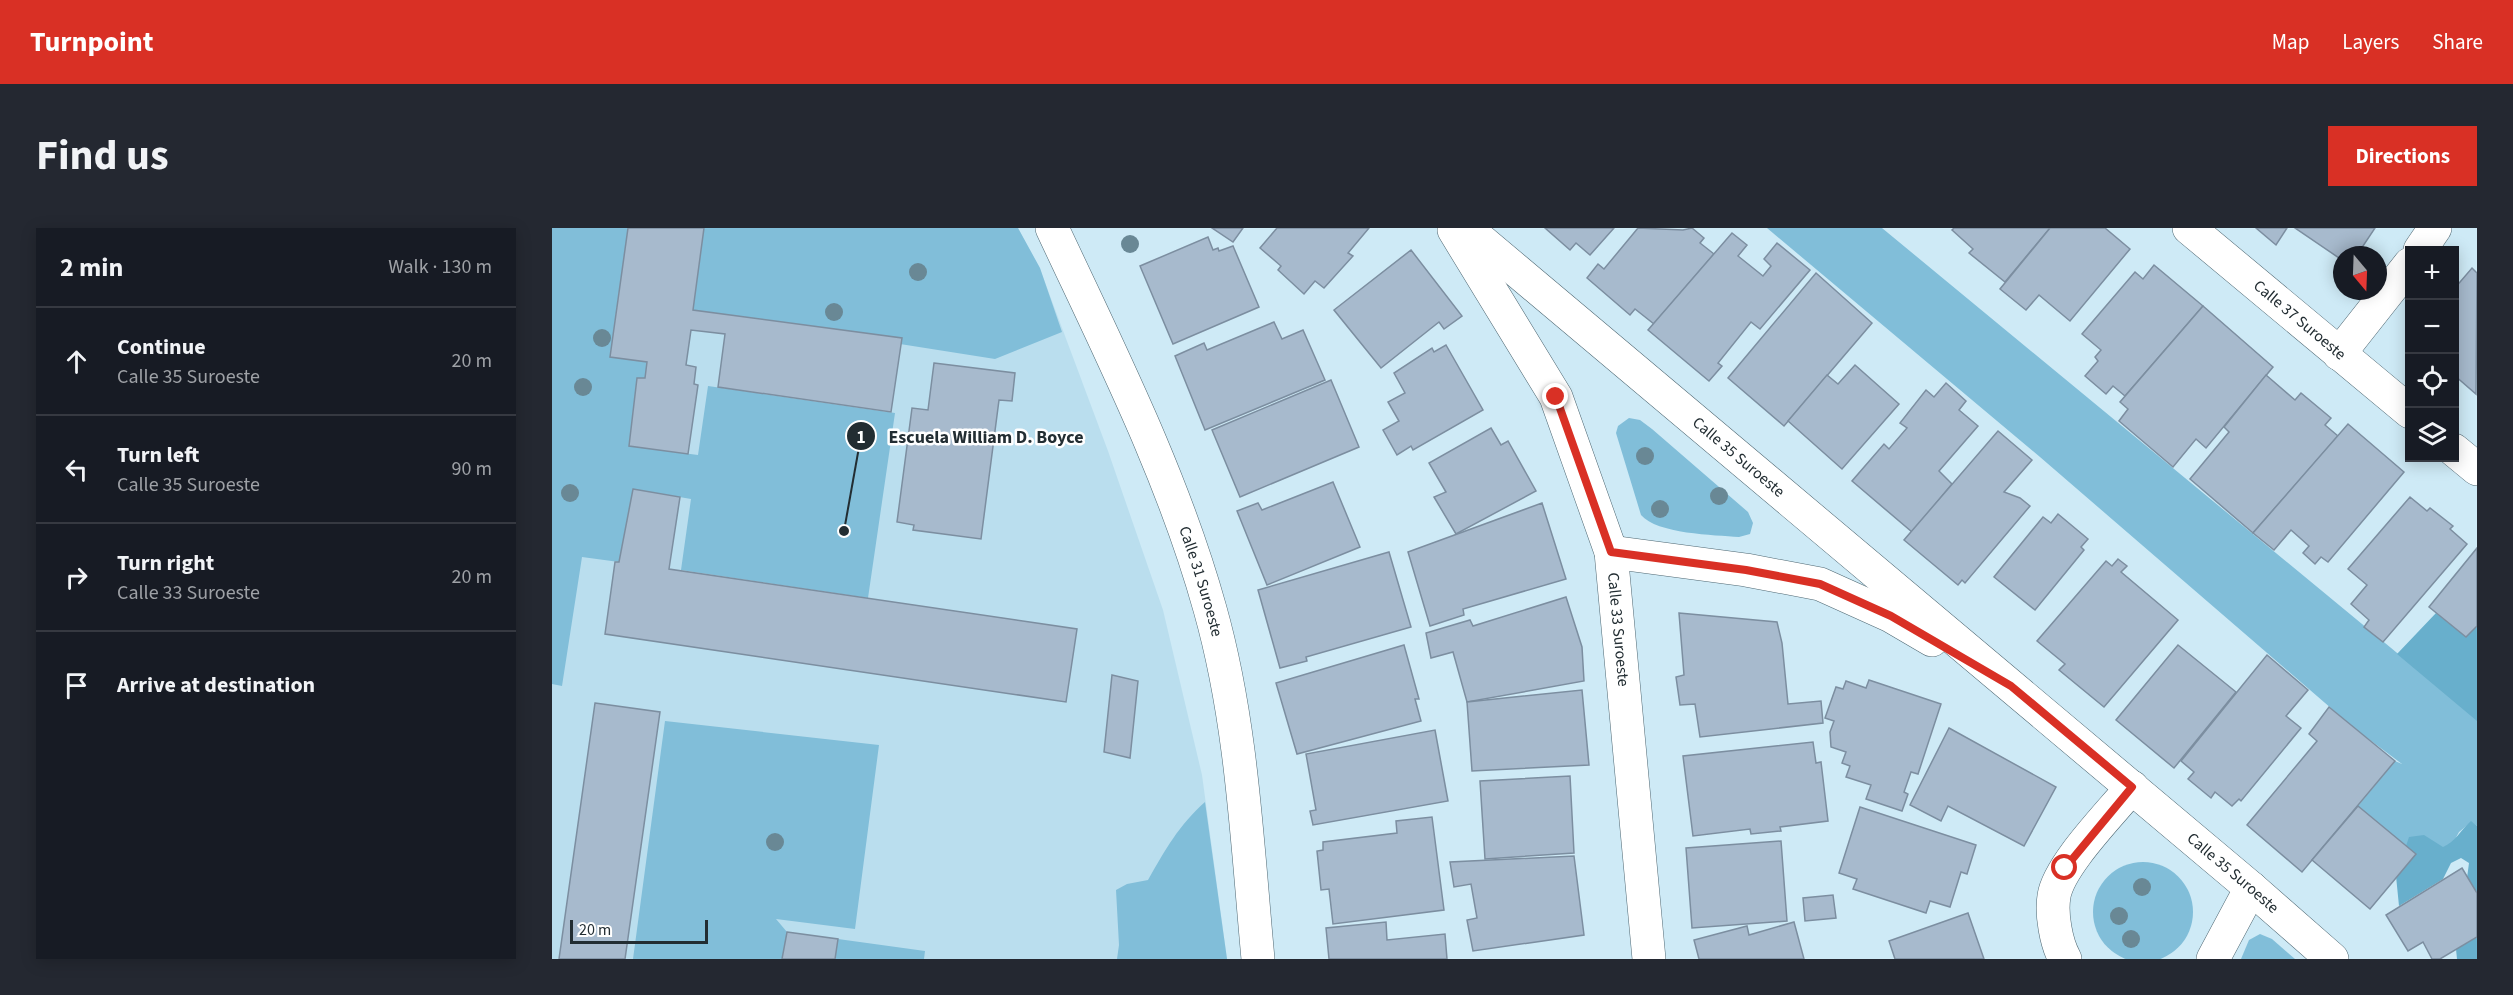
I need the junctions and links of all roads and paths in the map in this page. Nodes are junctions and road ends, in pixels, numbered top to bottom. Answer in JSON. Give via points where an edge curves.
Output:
{"nodes":[{"id":1,"x":1052,"y":228,"type":"edge"},
{"id":2,"x":1453,"y":228,"type":"edge"},
{"id":3,"x":1466,"y":228,"type":"edge"},
{"id":4,"x":2189,"y":228,"type":"edge"},
{"id":5,"x":2435,"y":228,"type":"edge"},
{"id":6,"x":2423,"y":246,"type":"edge"},
{"id":7,"x":2405,"y":269,"type":"edge"},
{"id":8,"x":2339,"y":354,"type":"junction"},
{"id":9,"x":2405,"y":409,"type":"edge"},
{"id":10,"x":2459,"y":454,"type":"edge"},
{"id":11,"x":2477,"y":469,"type":"edge"},
{"id":12,"x":1611,"y":552,"type":"junction"},
{"id":13,"x":2011,"y":686,"type":"junction"},
{"id":14,"x":2132,"y":787,"type":"junction"},
{"id":15,"x":2251,"y":888,"type":"junction"},
{"id":16,"x":1258,"y":959,"type":"edge"},
{"id":17,"x":1649,"y":959,"type":"edge"},
{"id":18,"x":2065,"y":959,"type":"edge"},
{"id":19,"x":2214,"y":959,"type":"edge"},
{"id":20,"x":2332,"y":959,"type":"edge"}],
"edges":[{"from":1,"to":16,"type":"street","name":"Calle 31 Suroeste","via":[[1153,443],[1210,609],[1237,741]]},
{"from":2,"to":12,"type":"street","name":"Calle 33 Suroeste","via":[[1556,397]]},
{"from":3,"to":13,"type":"street","name":"Calle 35 Suroeste"},
{"from":4,"to":8,"type":"street","name":"Calle 37 Suroeste"},
{"from":5,"to":6,"type":"street"},
{"from":7,"to":8,"type":"street"},
{"from":8,"to":9,"type":"street","name":"Calle 37 Suroeste"},
{"from":10,"to":11,"type":"street"},
{"from":12,"to":13,"type":"street","name":"Calle 35 Suroeste","via":[[1820,584],[1891,616]]},
{"from":12,"to":17,"type":"street","name":"Calle 33 Suroeste"},
{"from":13,"to":14,"type":"street","name":"Calle 35 Suroeste"},
{"from":14,"to":15,"type":"street","name":"Calle 35 Suroeste"},
{"from":14,"to":18,"type":"street","via":[[2065,868],[2054,896],[2055,927]]},
{"from":15,"to":19,"type":"street"},
{"from":15,"to":20,"type":"street","name":"Calle 35 Suroeste"}]}
